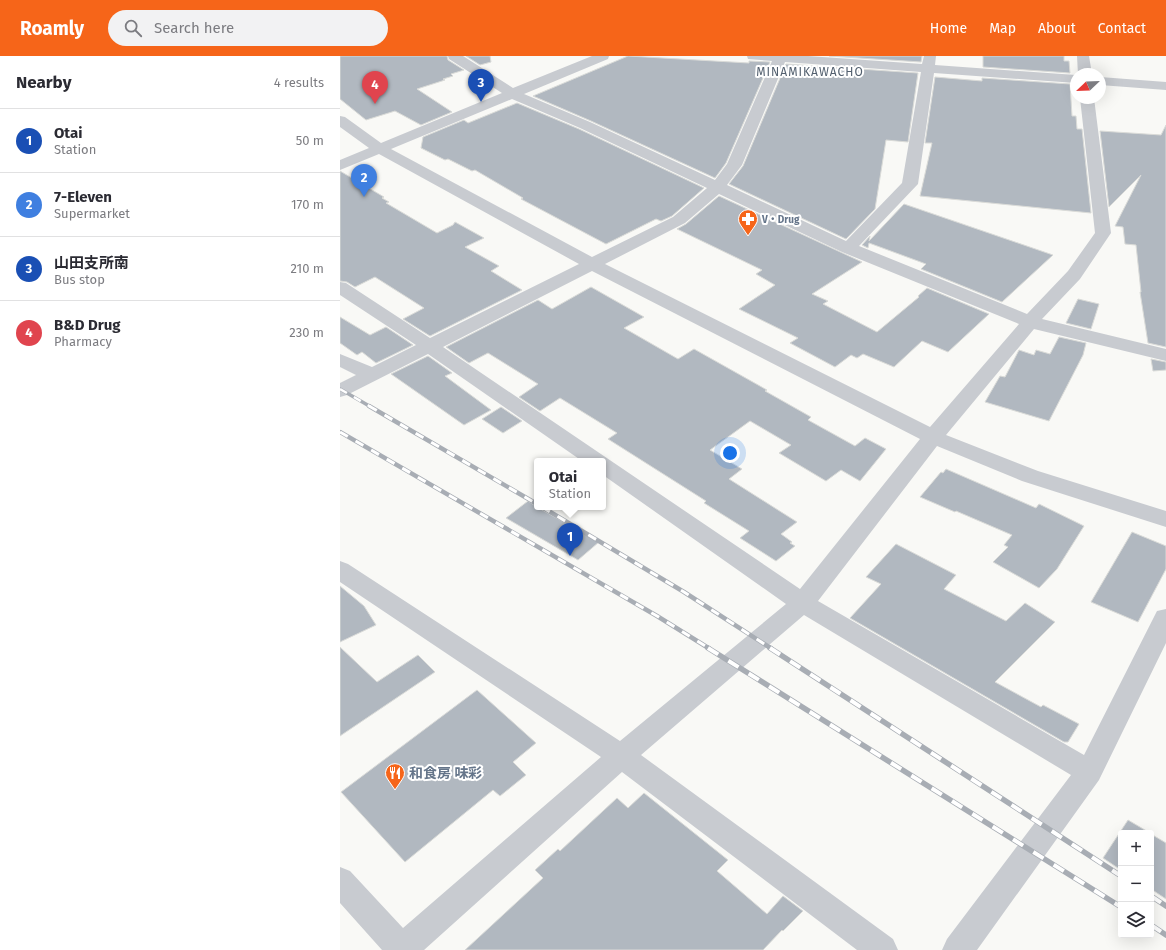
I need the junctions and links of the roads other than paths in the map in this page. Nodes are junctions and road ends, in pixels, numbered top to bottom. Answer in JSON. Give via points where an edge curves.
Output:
{"nodes":[{"id":1,"x":454,"y":56,"type":"edge"},
{"id":2,"x":603,"y":56,"type":"edge"},
{"id":3,"x":753,"y":56,"type":"edge"},
{"id":4,"x":1083,"y":56,"type":"edge"},
{"id":5,"x":781,"y":57,"type":"edge"},
{"id":6,"x":929,"y":62,"type":"edge"},
{"id":7,"x":1084,"y":68,"type":"edge"},
{"id":8,"x":1070,"y":78,"type":"edge"},
{"id":9,"x":1106,"y":81,"type":"edge"},
{"id":10,"x":1166,"y":86,"type":"edge"},
{"id":11,"x":513,"y":94,"type":"junction"},
{"id":12,"x":1089,"y":104,"type":"edge"},
{"id":13,"x":340,"y":120,"type":"edge"},
{"id":14,"x":380,"y":149,"type":"junction"},
{"id":15,"x":340,"y":165,"type":"edge"},
{"id":16,"x":718,"y":187,"type":"junction"},
{"id":17,"x":848,"y":248,"type":"junction"},
{"id":18,"x":592,"y":264,"type":"junction"},
{"id":19,"x":340,"y":287,"type":"edge"},
{"id":20,"x":1030,"y":322,"type":"junction"},
{"id":21,"x":428,"y":345,"type":"junction"},
{"id":22,"x":1166,"y":355,"type":"edge"},
{"id":23,"x":340,"y":360,"type":"edge"},
{"id":24,"x":372,"y":375,"type":"junction"},
{"id":25,"x":340,"y":391,"type":"edge"},
{"id":26,"x":933,"y":437,"type":"junction"},
{"id":27,"x":593,"y":458,"type":"edge"},
{"id":28,"x":606,"y":467,"type":"edge"},
{"id":29,"x":1166,"y":519,"type":"edge"},
{"id":30,"x":340,"y":570,"type":"edge"},
{"id":31,"x":803,"y":603,"type":"junction"},
{"id":32,"x":1166,"y":618,"type":"edge"},
{"id":33,"x":621,"y":756,"type":"junction"},
{"id":34,"x":1089,"y":772,"type":"junction"},
{"id":35,"x":340,"y":881,"type":"edge"},
{"id":36,"x":401,"y":950,"type":"edge"},
{"id":37,"x":882,"y":950,"type":"edge"},
{"id":38,"x":958,"y":950,"type":"edge"}],
"edges":[{"from":1,"to":11,"type":"street"},
{"from":2,"to":11,"type":"street"},
{"from":3,"to":5,"type":"street"},
{"from":4,"to":7,"type":"street"},
{"from":5,"to":6,"type":"street"},
{"from":5,"to":16,"type":"street","via":[[734,166]]},
{"from":6,"to":8,"type":"street"},
{"from":6,"to":17,"type":"street","via":[[910,184]]},
{"from":9,"to":10,"type":"street"},
{"from":11,"to":14,"type":"street"},
{"from":11,"to":16,"type":"street"},
{"from":12,"to":20,"type":"street","via":[[1103,233],[1074,275]]},
{"from":13,"to":14,"type":"street"},
{"from":14,"to":15,"type":"street"},
{"from":14,"to":18,"type":"street"},
{"from":16,"to":17,"type":"street"},
{"from":16,"to":18,"type":"street","via":[[678,220]]},
{"from":17,"to":20,"type":"street"},
{"from":18,"to":21,"type":"street"},
{"from":18,"to":26,"type":"street"},
{"from":19,"to":21,"type":"street"},
{"from":20,"to":22,"type":"street"},
{"from":20,"to":26,"type":"street"},
{"from":21,"to":24,"type":"street"},
{"from":21,"to":27,"type":"street"},
{"from":23,"to":24,"type":"street"},
{"from":24,"to":25,"type":"street"},
{"from":26,"to":29,"type":"street","via":[[1030,476]]},
{"from":26,"to":31,"type":"street"},
{"from":28,"to":31,"type":"street"},
{"from":30,"to":33,"type":"street"},
{"from":31,"to":33,"type":"street"},
{"from":31,"to":34,"type":"street"},
{"from":32,"to":34,"type":"street"},
{"from":33,"to":36,"type":"street"},
{"from":33,"to":37,"type":"street"},
{"from":34,"to":38,"type":"street"},
{"from":35,"to":36,"type":"street"}]}
